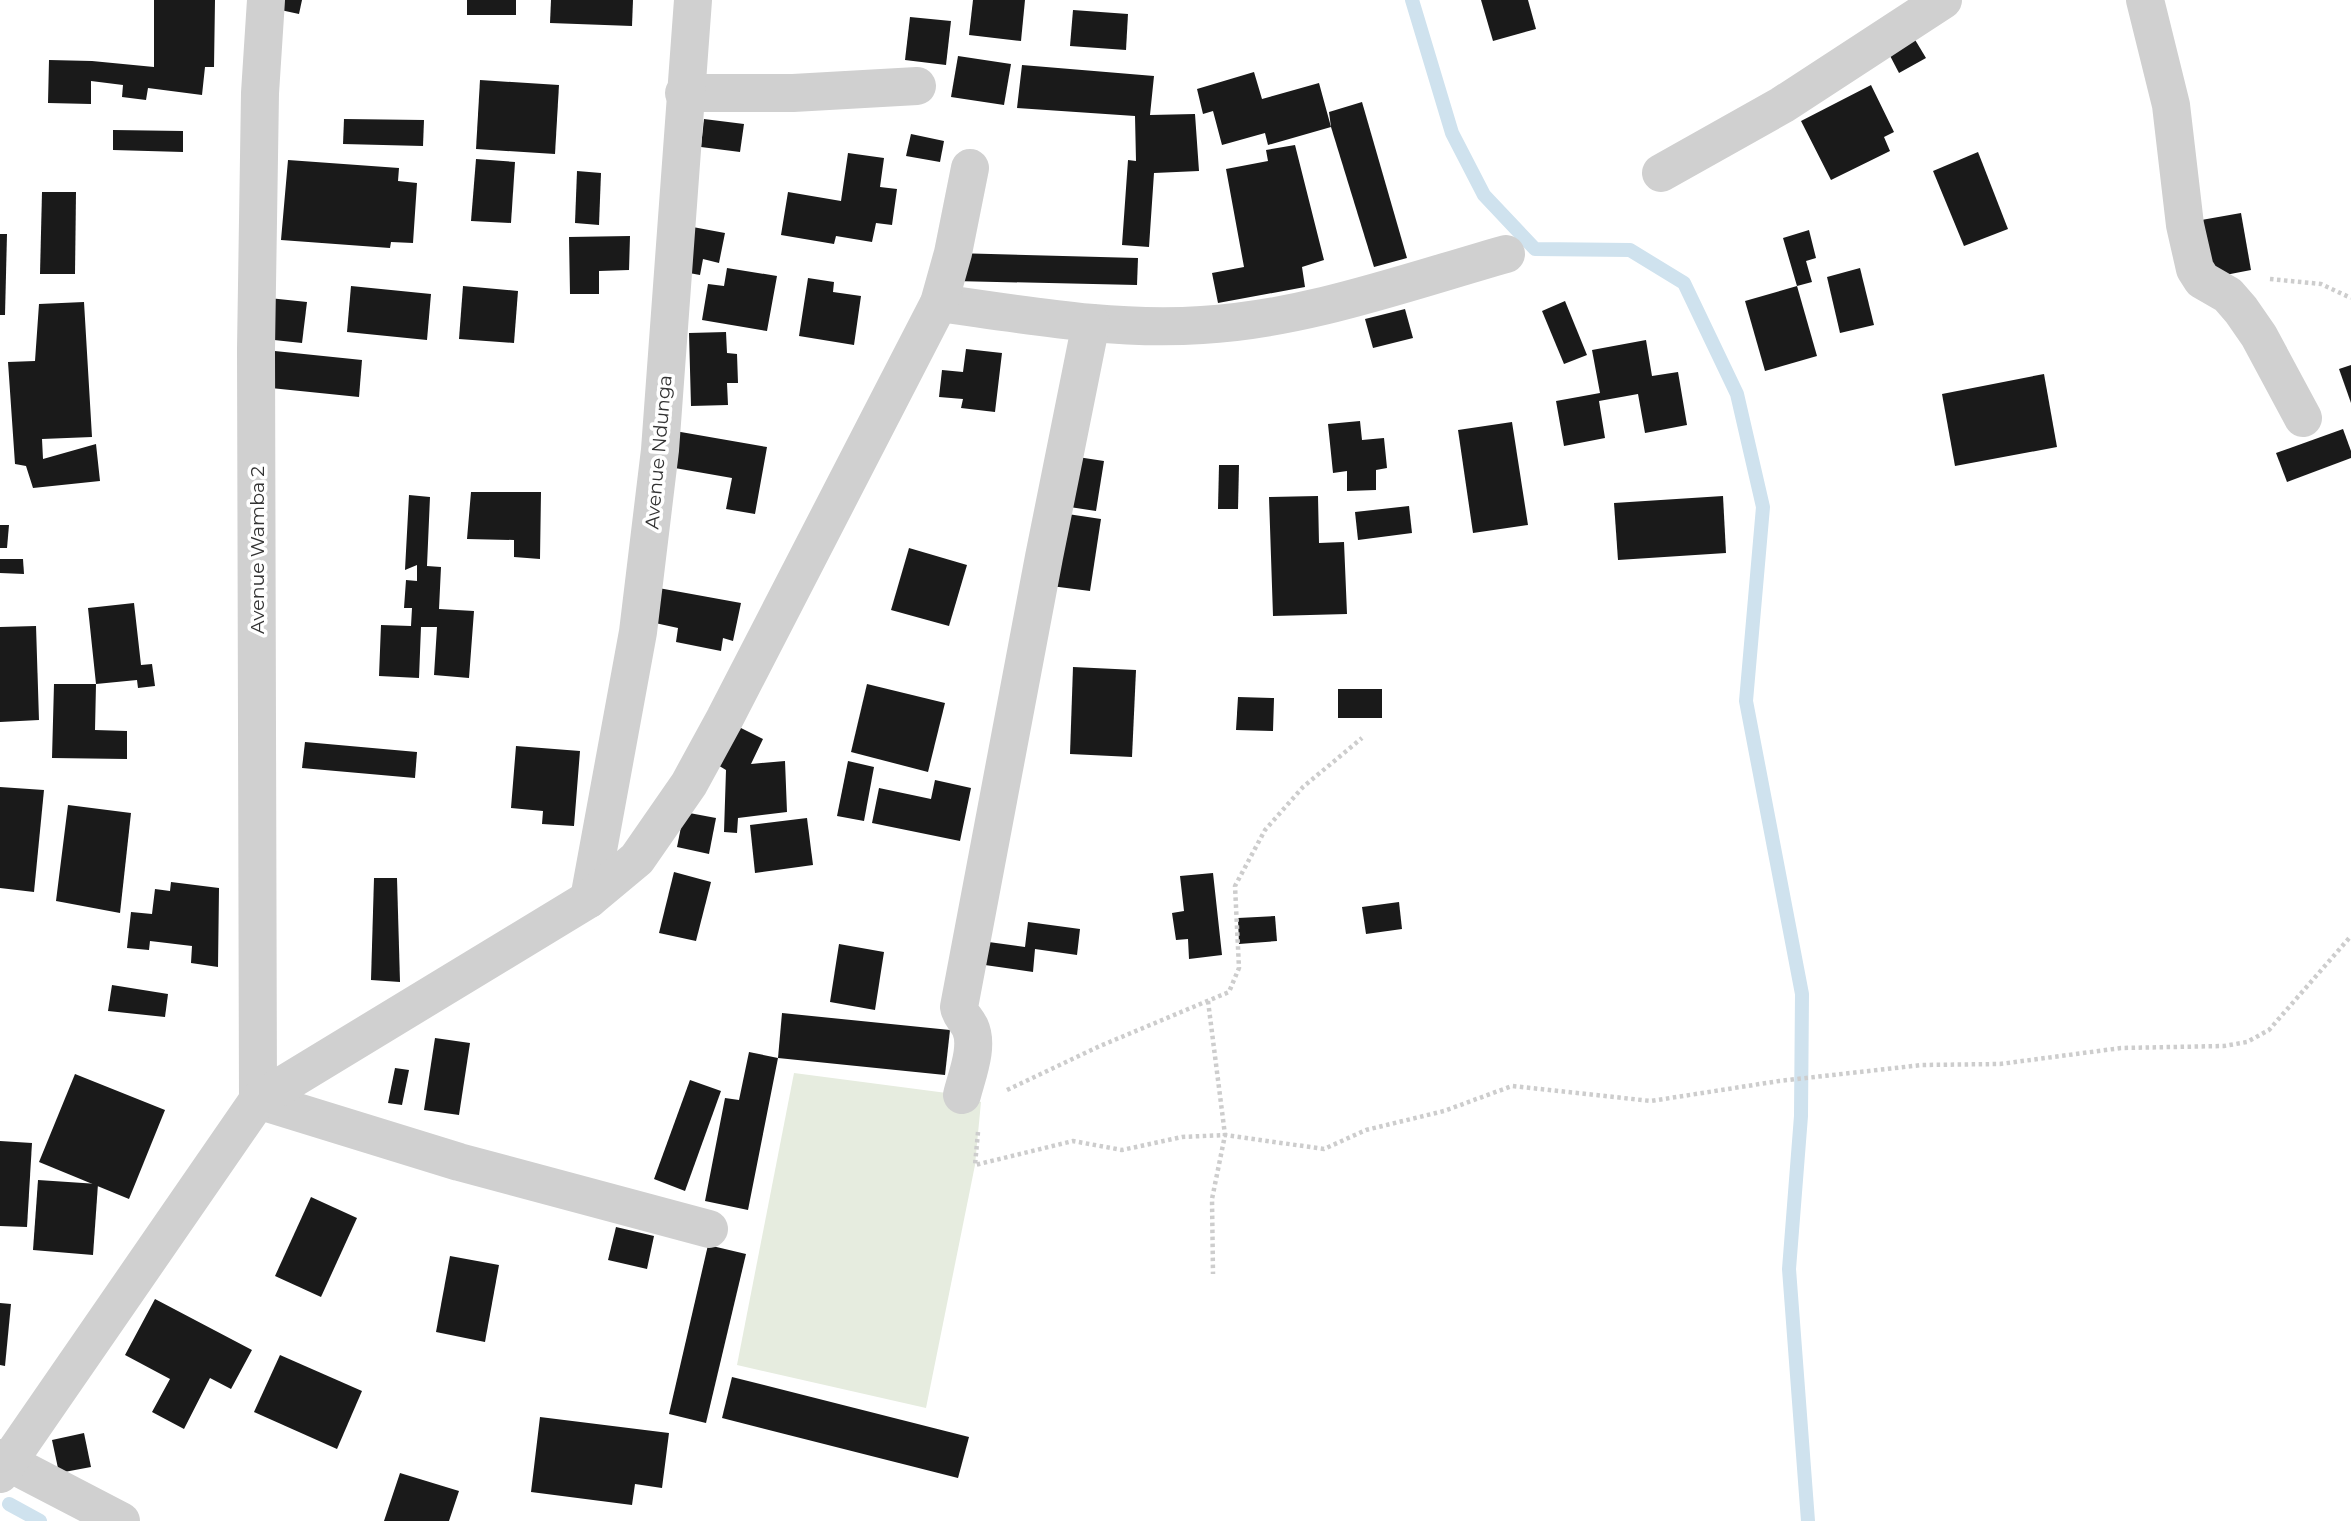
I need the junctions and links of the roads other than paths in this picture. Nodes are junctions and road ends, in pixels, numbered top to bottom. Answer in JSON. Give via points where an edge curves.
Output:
{"nodes":[{"id":1,"x":266,"y":0,"type":"edge"},
{"id":2,"x":693,"y":0,"type":"edge"},
{"id":3,"x":1942,"y":0,"type":"edge"},
{"id":4,"x":2145,"y":0,"type":"edge"},
{"id":5,"x":917,"y":86,"type":"dead end"},
{"id":6,"x":684,"y":93,"type":"junction"},
{"id":7,"x":970,"y":168,"type":"dead end"},
{"id":8,"x":1661,"y":173,"type":"dead end"},
{"id":9,"x":1506,"y":254,"type":"dead end"},
{"id":10,"x":939,"y":303,"type":"junction"},
{"id":11,"x":1091,"y":323,"type":"junction"},
{"id":12,"x":2303,"y":418,"type":"dead end"},
{"id":13,"x":589,"y":899,"type":"junction"},
{"id":14,"x":962,"y":1095,"type":"dead end"},
{"id":15,"x":258,"y":1100,"type":"junction"},
{"id":16,"x":709,"y":1228,"type":"dead end"},
{"id":17,"x":3,"y":1465,"type":"edge"},
{"id":18,"x":121,"y":1521,"type":"edge"}],
"edges":[{"from":1,"to":15,"type":"street","name":"Avenue Wamba 2","via":[[256,349]]},
{"from":2,"to":6,"type":"street","name":"Avenue Ndunga"},
{"from":3,"to":8,"type":"street","via":[[1782,105]]},
{"from":4,"to":12,"type":"street","via":[[2171,105],[2194,270],[2242,310]]},
{"from":5,"to":6,"type":"street"},
{"from":6,"to":13,"type":"street","name":"Avenue Ndunga","via":[[660,450],[638,632]]},
{"from":7,"to":10,"type":"street"},
{"from":9,"to":11,"type":"street","via":[[1261,319],[1202,325]]},
{"from":10,"to":11,"type":"street"},
{"from":10,"to":13,"type":"street","via":[[689,785],[637,859]]},
{"from":11,"to":14,"type":"street","via":[[958,1007],[970,1027],[973,1047]]},
{"from":13,"to":15,"type":"street"},
{"from":15,"to":16,"type":"street","via":[[459,1162]]},
{"from":15,"to":17,"type":"street"},
{"from":17,"to":18,"type":"street"}]}
